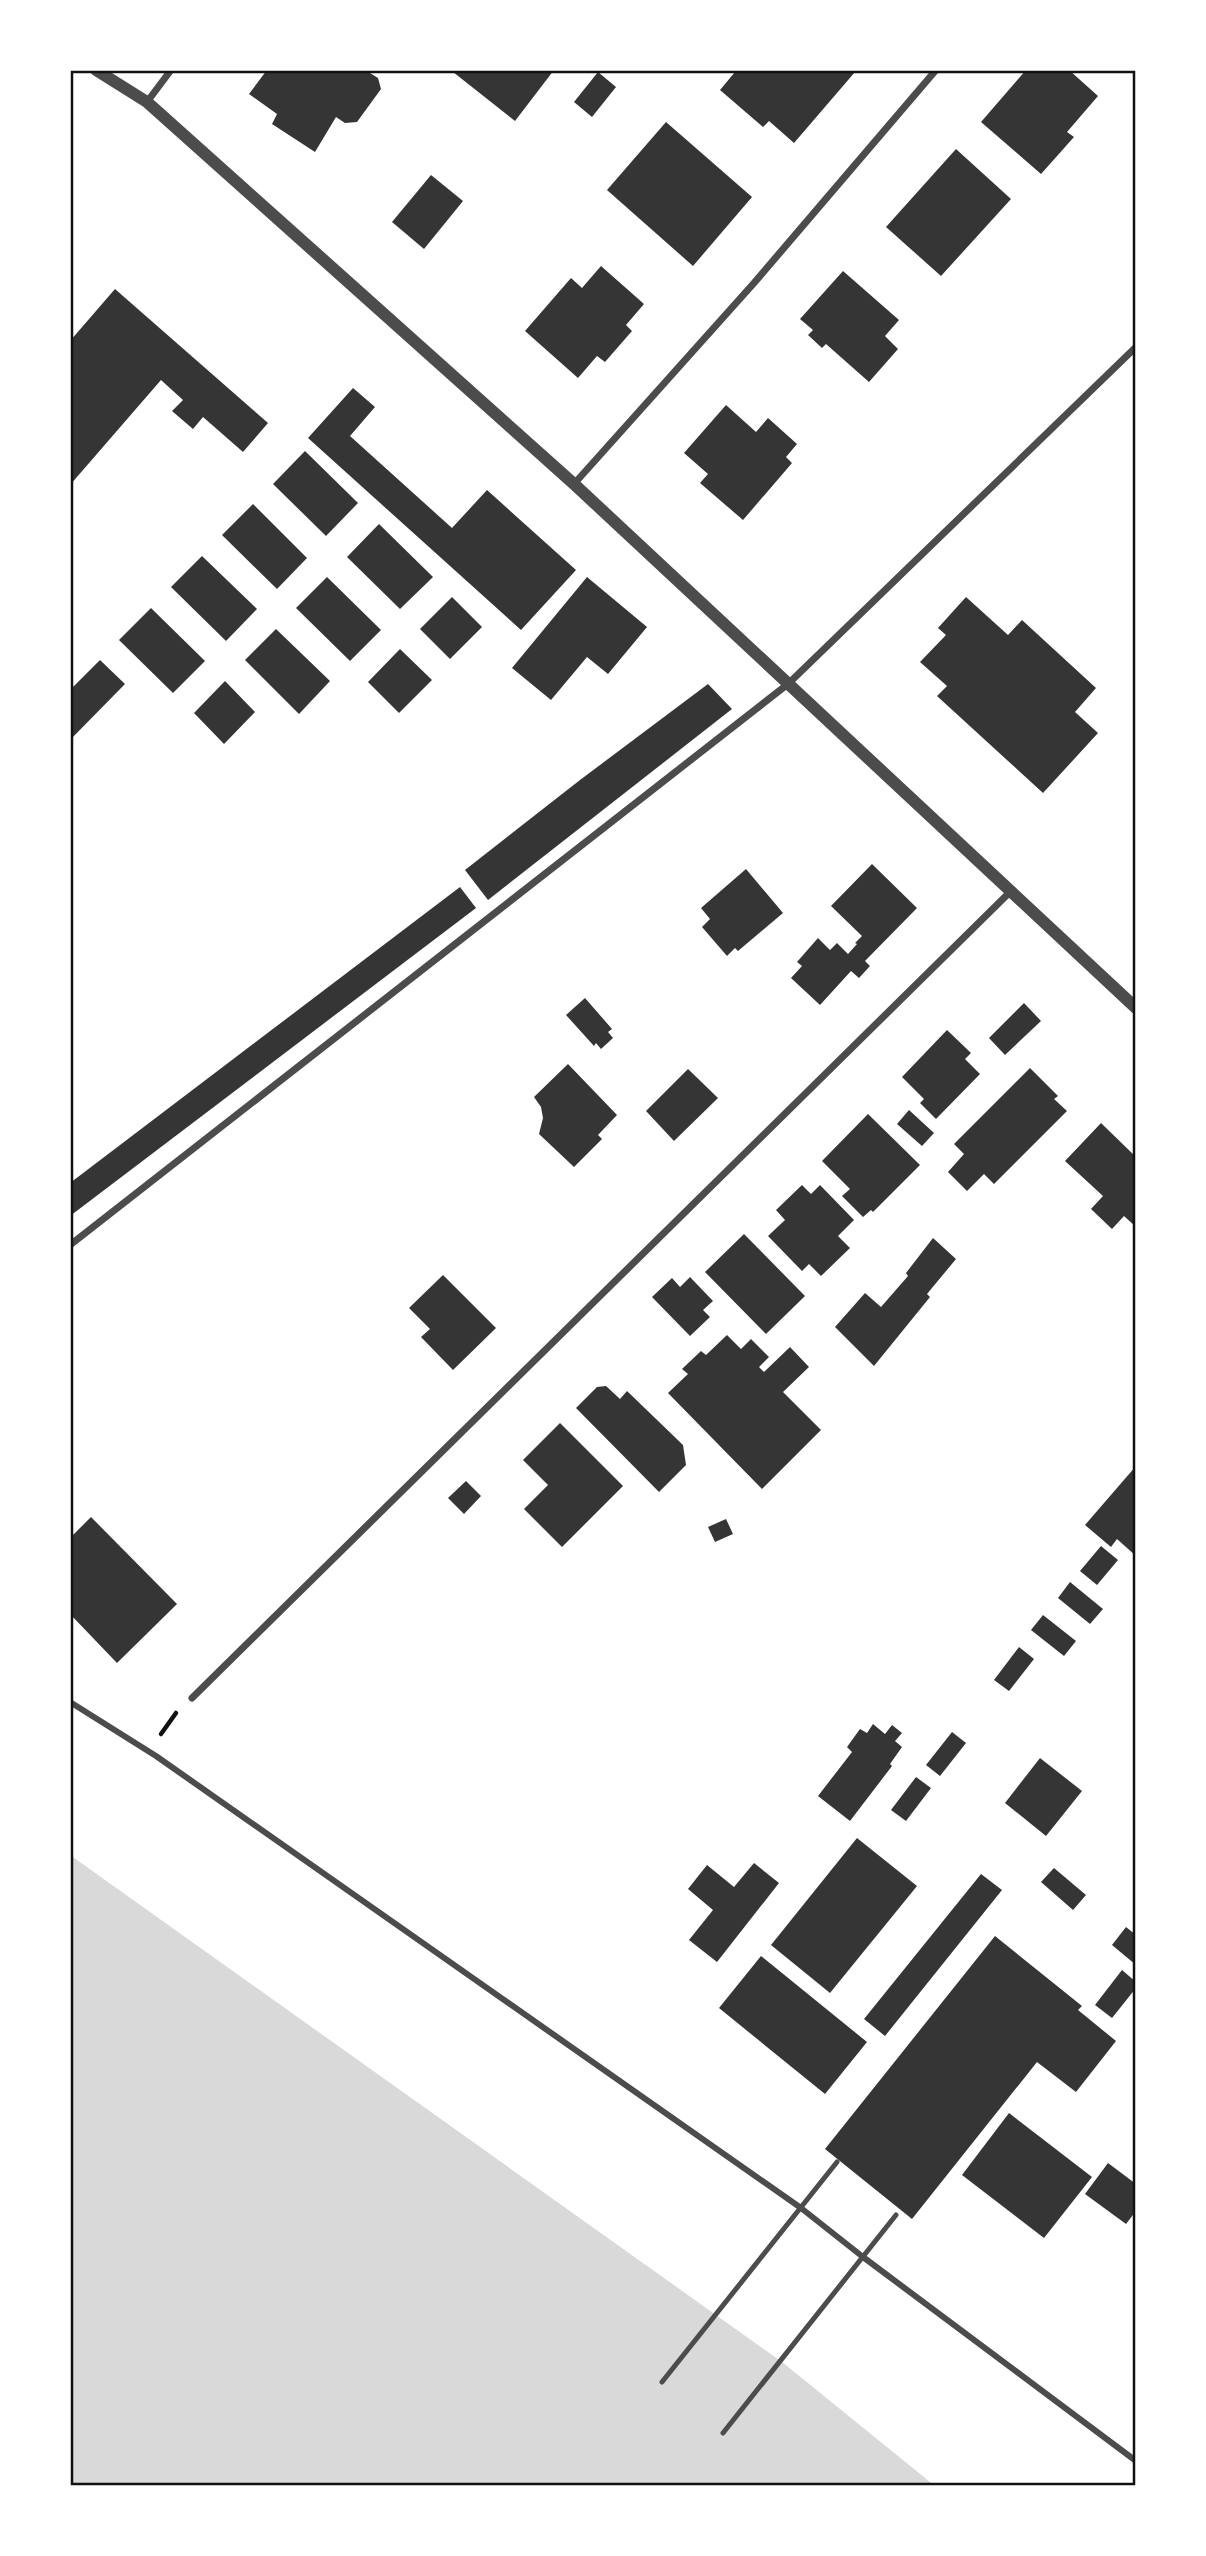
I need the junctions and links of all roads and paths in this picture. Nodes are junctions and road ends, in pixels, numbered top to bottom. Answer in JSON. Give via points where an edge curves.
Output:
{"nodes":[{"id":1,"x":96,"y":70,"type":"edge"},
{"id":2,"x":171,"y":70,"type":"edge"},
{"id":3,"x":936,"y":70,"type":"edge"},
{"id":4,"x":147,"y":102,"type":"junction"},
{"id":5,"x":1136,"y":347,"type":"edge"},
{"id":6,"x":574,"y":484,"type":"junction"},
{"id":7,"x":788,"y":684,"type":"junction"},
{"id":8,"x":1011,"y":891,"type":"junction"},
{"id":9,"x":1136,"y":1008,"type":"edge"},
{"id":10,"x":70,"y":1245,"type":"edge"},
{"id":11,"x":192,"y":1698,"type":"joint"},
{"id":12,"x":70,"y":1703,"type":"edge"},
{"id":13,"x":156,"y":1756,"type":"junction"},
{"id":14,"x":837,"y":2162,"type":"dead end"},
{"id":15,"x":801,"y":2208,"type":"junction"},
{"id":16,"x":896,"y":2214,"type":"dead end"},
{"id":17,"x":863,"y":2257,"type":"junction"},
{"id":18,"x":662,"y":2382,"type":"dead end"},
{"id":19,"x":723,"y":2433,"type":"dead end"},
{"id":20,"x":1136,"y":2461,"type":"edge"}],
"edges":[{"from":1,"to":4,"type":"street"},
{"from":2,"to":4,"type":"street"},
{"from":3,"to":6,"type":"street"},
{"from":4,"to":6,"type":"street"},
{"from":5,"to":7,"type":"street"},
{"from":6,"to":7,"type":"street"},
{"from":7,"to":8,"type":"street"},
{"from":7,"to":10,"type":"street"},
{"from":8,"to":9,"type":"street"},
{"from":8,"to":11,"type":"street"},
{"from":11,"to":13,"type":"path","via":[[167,1724]]},
{"from":12,"to":13,"type":"street"},
{"from":13,"to":15,"type":"street"},
{"from":14,"to":15,"type":"lane"},
{"from":15,"to":17,"type":"street"},
{"from":15,"to":18,"type":"lane"},
{"from":16,"to":17,"type":"lane"},
{"from":17,"to":19,"type":"lane"},
{"from":17,"to":20,"type":"street"}]}
